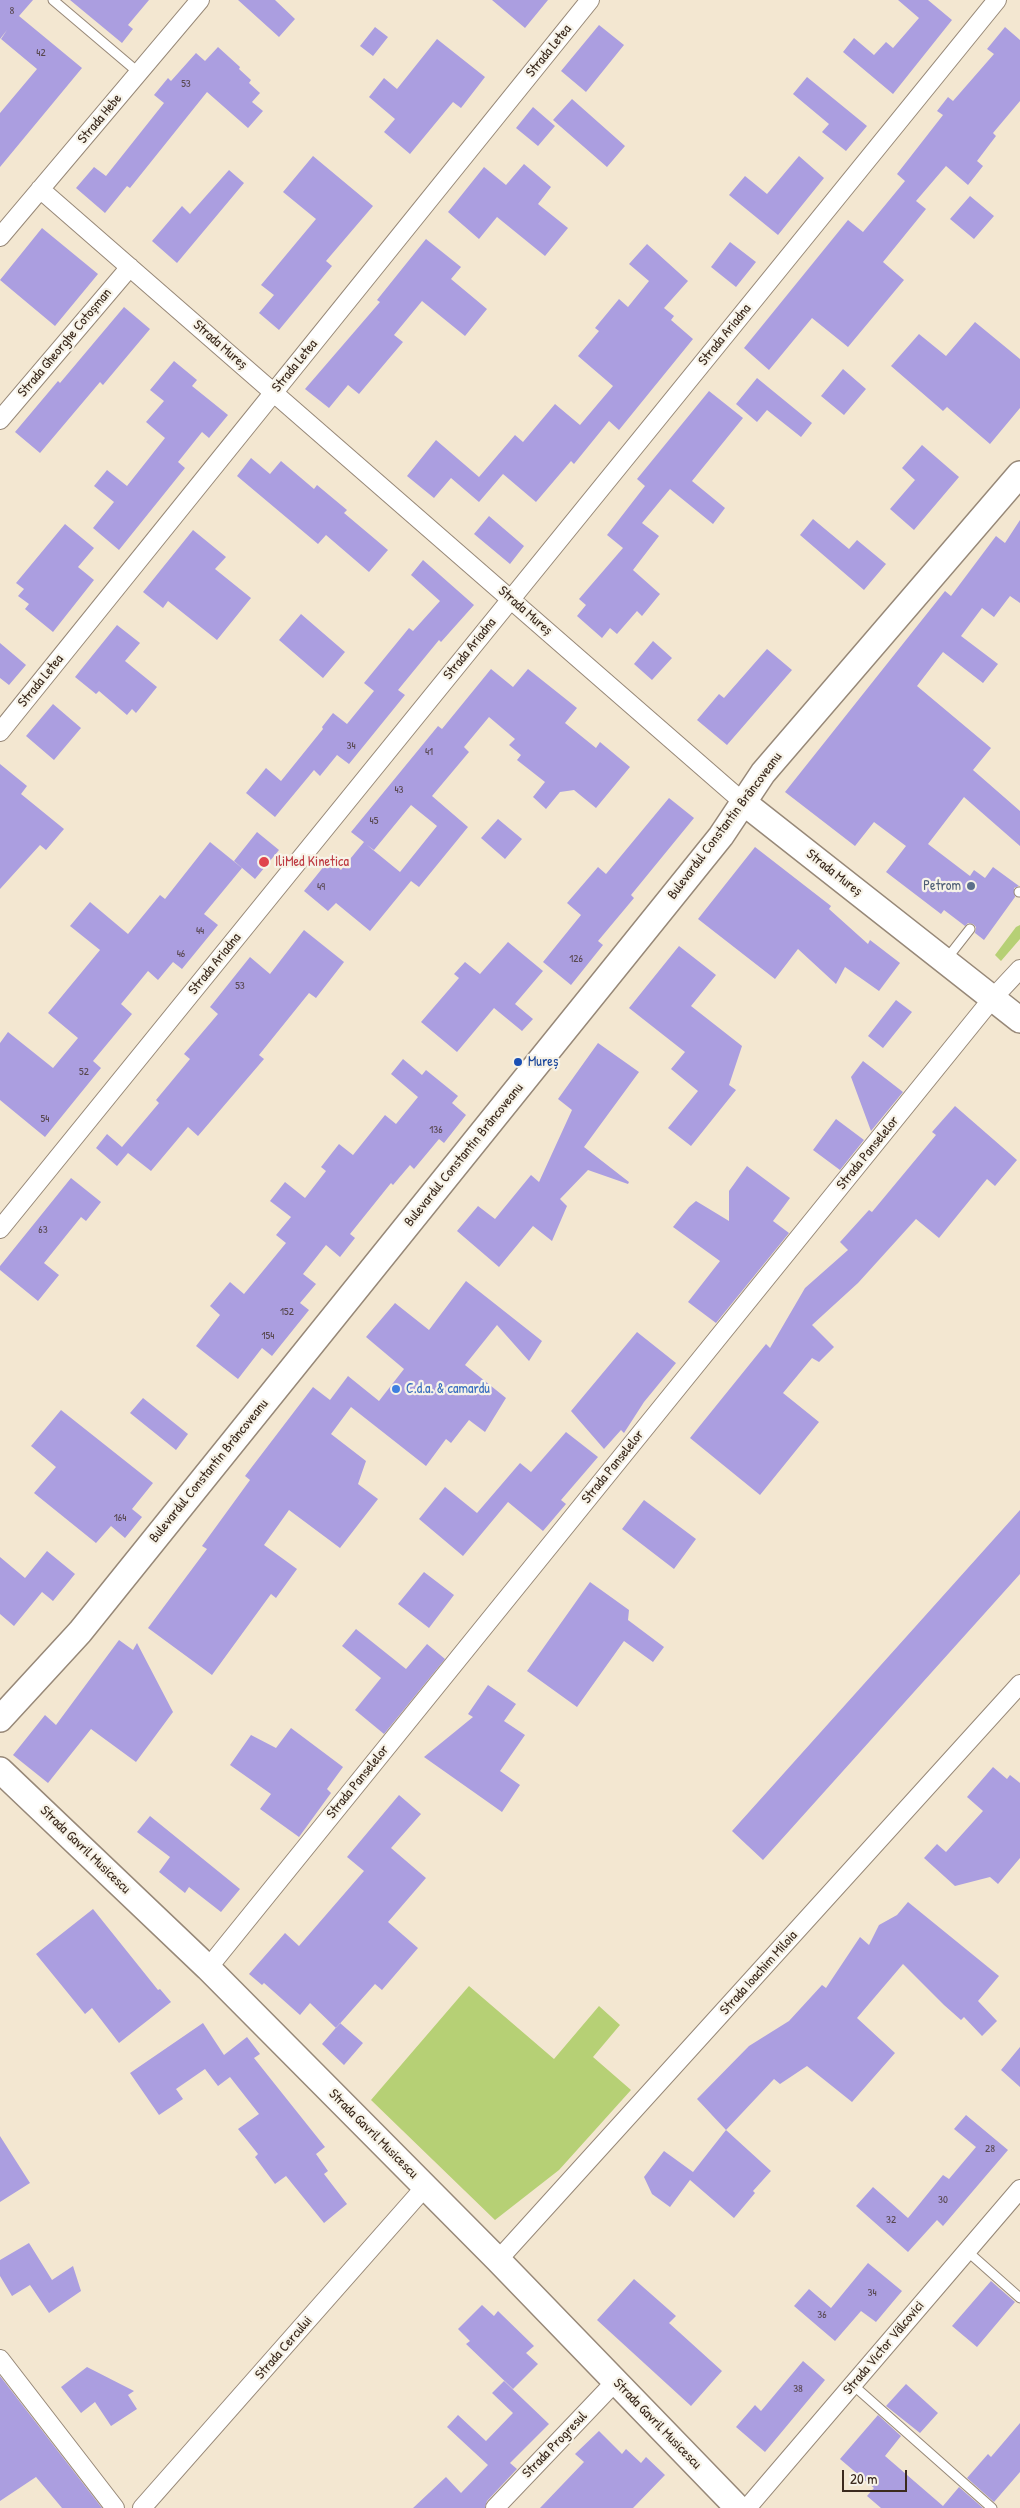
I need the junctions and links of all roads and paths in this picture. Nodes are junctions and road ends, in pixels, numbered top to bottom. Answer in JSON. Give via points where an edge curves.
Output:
{"nodes":[{"id":1,"x":53,"y":0,"type":"edge"},
{"id":2,"x":200,"y":0,"type":"edge"},
{"id":3,"x":590,"y":0,"type":"edge"},
{"id":4,"x":997,"y":0,"type":"edge"},
{"id":5,"x":139,"y":73,"type":"junction"},
{"id":6,"x":40,"y":189,"type":"junction"},
{"id":7,"x":0,"y":237,"type":"edge"},
{"id":8,"x":130,"y":267,"type":"junction"},
{"id":9,"x":275,"y":392,"type":"junction"},
{"id":10,"x":0,"y":420,"type":"edge"},
{"id":11,"x":1020,"y":474,"type":"edge"},
{"id":12,"x":511,"y":599,"type":"junction"},
{"id":13,"x":0,"y":732,"type":"edge"},
{"id":14,"x":744,"y":802,"type":"junction"},
{"id":15,"x":970,"y":929,"type":"dead end"},
{"id":16,"x":945,"y":961,"type":"junction"},
{"id":17,"x":1020,"y":968,"type":"edge"},
{"id":18,"x":992,"y":999,"type":"junction"},
{"id":19,"x":1020,"y":1020,"type":"edge"},
{"id":20,"x":0,"y":1229,"type":"edge"},
{"id":21,"x":1020,"y":1684,"type":"edge"},
{"id":22,"x":0,"y":1719,"type":"edge"},
{"id":23,"x":0,"y":1770,"type":"edge"},
{"id":24,"x":208,"y":1968,"type":"junction"},
{"id":25,"x":426,"y":2187,"type":"junction"},
{"id":26,"x":1020,"y":2189,"type":"edge"},
{"id":27,"x":967,"y":2250,"type":"junction"},
{"id":28,"x":498,"y":2260,"type":"junction"},
{"id":29,"x":1020,"y":2298,"type":"edge"},
{"id":30,"x":0,"y":2359,"type":"edge"},
{"id":31,"x":616,"y":2381,"type":"junction"},
{"id":32,"x":853,"y":2385,"type":"junction"},
{"id":33,"x":115,"y":2508,"type":"edge"},
{"id":34,"x":142,"y":2508,"type":"edge"},
{"id":35,"x":495,"y":2508,"type":"edge"},
{"id":36,"x":738,"y":2508,"type":"edge"},
{"id":37,"x":747,"y":2508,"type":"edge"},
{"id":38,"x":992,"y":2508,"type":"edge"}],
"edges":[{"from":1,"to":5,"type":"lane"},
{"from":2,"to":5,"type":"street","name":"Strada Hebe"},
{"from":3,"to":9,"type":"street","name":"Strada Letea"},
{"from":4,"to":12,"type":"street","name":"Strada Ariadna"},
{"from":5,"to":6,"type":"street","name":"Strada Hebe"},
{"from":6,"to":7,"type":"street","name":"Strada Hebe"},
{"from":6,"to":8,"type":"street","name":"Strada Mureș"},
{"from":8,"to":9,"type":"street","name":"Strada Mureș"},
{"from":8,"to":10,"type":"street","name":"Strada Gheorghe Cotoșman"},
{"from":9,"to":12,"type":"street","name":"Strada Mureș"},
{"from":9,"to":13,"type":"street","name":"Strada Letea"},
{"from":11,"to":14,"type":"main road","name":"Bulevardul Constantin Brâncoveanu","via":[[763,773]]},
{"from":12,"to":14,"type":"street","name":"Strada Mureș"},
{"from":12,"to":20,"type":"street","name":"Strada Ariadna"},
{"from":14,"to":16,"type":"main road","name":"Strada Mureș"},
{"from":14,"to":22,"type":"main road","name":"Bulevardul Constantin Brâncoveanu","via":[[721,836],[80,1632]]},
{"from":15,"to":16,"type":"lane"},
{"from":16,"to":18,"type":"main road","name":"Strada Mureș"},
{"from":17,"to":18,"type":"street","name":"Strada Panselelor"},
{"from":18,"to":19,"type":"main road","name":"Strada Mureș"},
{"from":18,"to":24,"type":"street","name":"Strada Panselelor"},
{"from":21,"to":28,"type":"street","name":"Strada Ioachim Miloia"},
{"from":23,"to":24,"type":"main road","name":"Strada Gavril Musicescu"},
{"from":24,"to":25,"type":"main road","name":"Strada Gavril Musicescu"},
{"from":25,"to":28,"type":"main road","name":"Strada Gavril Musicescu"},
{"from":25,"to":34,"type":"street","name":"Strada Cercului"},
{"from":26,"to":27,"type":"street","name":"Strada Victor Vâlcovici"},
{"from":27,"to":29,"type":"lane"},
{"from":27,"to":32,"type":"street","name":"Strada Victor Vâlcovici"},
{"from":28,"to":31,"type":"main road","name":"Strada Gavril Musicescu"},
{"from":30,"to":33,"type":"street"},
{"from":31,"to":35,"type":"street","name":"Strada Progresul"},
{"from":31,"to":36,"type":"main road","name":"Strada Gavril Musicescu"},
{"from":32,"to":37,"type":"street","name":"Strada Victor Vâlcovici"},
{"from":32,"to":38,"type":"lane"}]}
